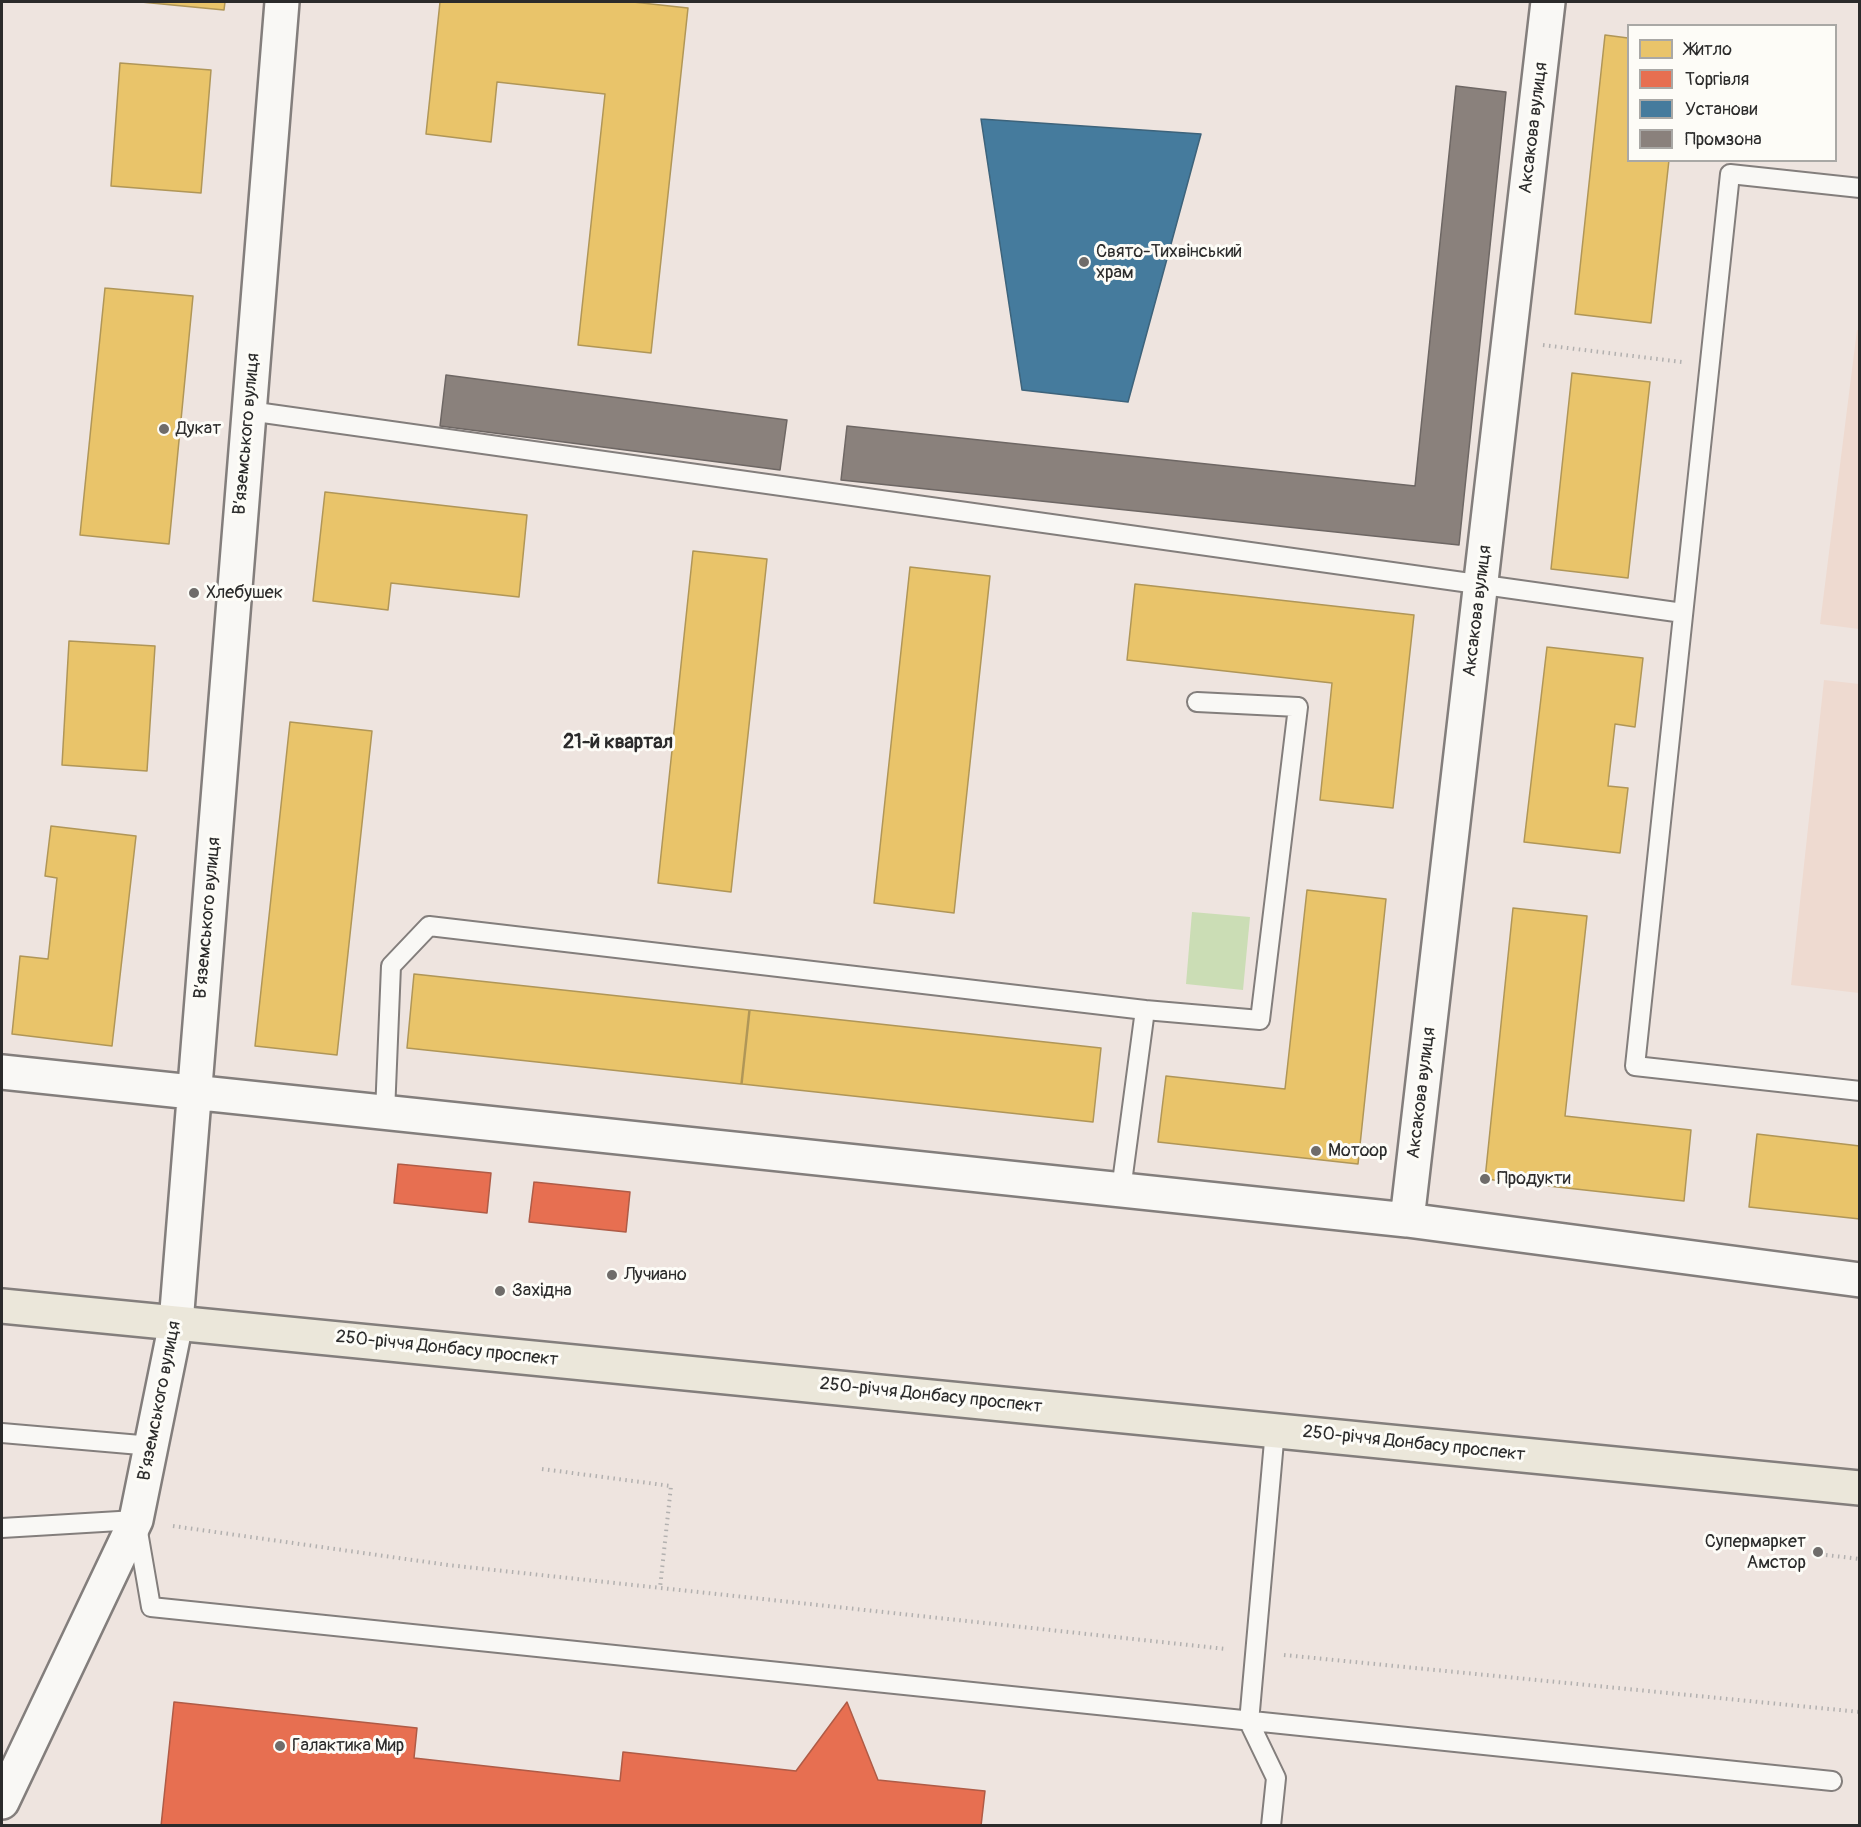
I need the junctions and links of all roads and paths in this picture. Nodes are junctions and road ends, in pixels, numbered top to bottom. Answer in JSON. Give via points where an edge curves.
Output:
{"nodes":[{"id":1,"x":282,"y":2,"type":"edge"},
{"id":2,"x":1548,"y":2,"type":"edge"},
{"id":3,"x":1860,"y":188,"type":"edge"},
{"id":4,"x":1509,"y":341,"type":"junction"},
{"id":5,"x":1709,"y":365,"type":"junction"},
{"id":6,"x":249,"y":411,"type":"junction"},
{"id":7,"x":1481,"y":584,"type":"junction"},
{"id":8,"x":1683,"y":613,"type":"junction"},
{"id":9,"x":1197,"y":702,"type":"dead end"},
{"id":10,"x":1145,"y":1010,"type":"junction"},
{"id":11,"x":2,"y":1072,"type":"edge"},
{"id":12,"x":1860,"y":1091,"type":"edge"},
{"id":13,"x":194,"y":1094,"type":"junction"},
{"id":14,"x":385,"y":1113,"type":"junction"},
{"id":15,"x":1121,"y":1190,"type":"junction"},
{"id":16,"x":1407,"y":1220,"type":"junction"},
{"id":17,"x":1860,"y":1280,"type":"edge"},
{"id":18,"x":2,"y":1306,"type":"edge"},
{"id":19,"x":176,"y":1323,"type":"junction"},
{"id":20,"x":1275,"y":1430,"type":"junction"},
{"id":21,"x":2,"y":1433,"type":"edge"},
{"id":22,"x":152,"y":1446,"type":"junction"},
{"id":23,"x":542,"y":1469,"type":"dead end"},
{"id":24,"x":1860,"y":1488,"type":"edge"},
{"id":25,"x":136,"y":1520,"type":"junction"},
{"id":26,"x":2,"y":1528,"type":"edge"},
{"id":27,"x":1826,"y":1555,"type":"dead end"},
{"id":28,"x":1860,"y":1559,"type":"edge"},
{"id":29,"x":660,"y":1588,"type":"junction"},
{"id":30,"x":1256,"y":1652,"type":"junction"},
{"id":31,"x":1860,"y":1712,"type":"edge"},
{"id":32,"x":1250,"y":1722,"type":"junction"},
{"id":33,"x":1832,"y":1781,"type":"dead end"},
{"id":34,"x":2,"y":1802,"type":"edge"},
{"id":35,"x":1271,"y":1826,"type":"edge"}],
"edges":[{"from":1,"to":6,"type":"street","name":"В’яземського вулиця"},
{"from":2,"to":4,"type":"street","name":"Аксакова вулиця"},
{"from":3,"to":5,"type":"lane","via":[[1730,174]]},
{"from":4,"to":5,"type":"path"},
{"from":4,"to":7,"type":"street","name":"Аксакова вулиця"},
{"from":5,"to":8,"type":"lane"},
{"from":6,"to":7,"type":"lane"},
{"from":6,"to":13,"type":"street","name":"В’яземського вулиця"},
{"from":7,"to":8,"type":"lane"},
{"from":7,"to":16,"type":"street","name":"Аксакова вулиця"},
{"from":8,"to":12,"type":"lane","via":[[1635,1066]]},
{"from":9,"to":10,"type":"lane","via":[[1298,707],[1260,1020]]},
{"from":10,"to":14,"type":"lane","via":[[429,926],[391,966]]},
{"from":10,"to":15,"type":"lane"},
{"from":11,"to":13,"type":"street"},
{"from":13,"to":14,"type":"street"},
{"from":13,"to":19,"type":"street","name":"В’яземського вулиця"},
{"from":14,"to":15,"type":"street"},
{"from":15,"to":16,"type":"street"},
{"from":16,"to":17,"type":"street"},
{"from":18,"to":19,"type":"main road","name":"250-річчя Донбасу проспект"},
{"from":19,"to":20,"type":"main road","name":"250-річчя Донбасу проспект"},
{"from":19,"to":22,"type":"street","name":"В’яземського вулиця"},
{"from":20,"to":24,"type":"main road","name":"250-річчя Донбасу проспект"},
{"from":20,"to":30,"type":"lane"},
{"from":21,"to":22,"type":"lane"},
{"from":22,"to":25,"type":"street","name":"В’яземського вулиця"},
{"from":23,"to":29,"type":"path","via":[[671,1486]]},
{"from":25,"to":26,"type":"lane"},
{"from":25,"to":29,"type":"path","via":[[448,1565]]},
{"from":25,"to":32,"type":"lane","via":[[151,1607]]},
{"from":25,"to":34,"type":"street","name":"В’яземського вулиця"},
{"from":27,"to":28,"type":"path"},
{"from":29,"to":30,"type":"path"},
{"from":30,"to":31,"type":"path"},
{"from":30,"to":32,"type":"lane"},
{"from":32,"to":33,"type":"lane"},
{"from":32,"to":35,"type":"lane","via":[[1276,1778]]}]}
